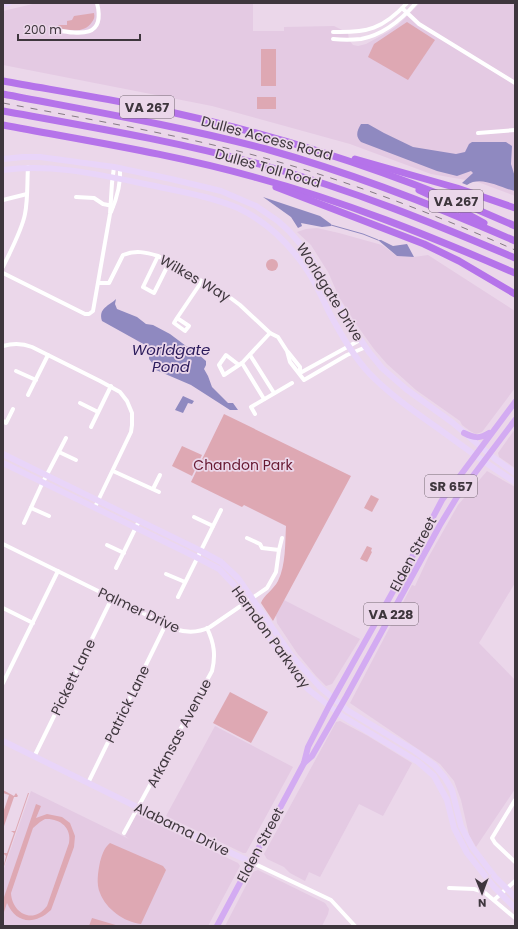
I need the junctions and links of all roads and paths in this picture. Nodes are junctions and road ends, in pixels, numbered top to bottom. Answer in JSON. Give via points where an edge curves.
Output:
{"nodes":[{"id":1,"x":97,"y":3,"type":"edge"},
{"id":2,"x":407,"y":3,"type":"edge"},
{"id":3,"x":416,"y":3,"type":"edge"},
{"id":4,"x":402,"y":8,"type":"junction"},
{"id":5,"x":406,"y":13,"type":"junction"},
{"id":6,"x":55,"y":30,"type":"dead end"},
{"id":7,"x":333,"y":32,"type":"dead end"},
{"id":8,"x":333,"y":40,"type":"dead end"},
{"id":9,"x":3,"y":81,"type":"edge"},
{"id":10,"x":515,"y":83,"type":"edge"},
{"id":11,"x":3,"y":94,"type":"edge"},
{"id":12,"x":3,"y":111,"type":"edge"},
{"id":13,"x":3,"y":115,"type":"edge"},
{"id":14,"x":36,"y":117,"type":"junction"},
{"id":15,"x":3,"y":125,"type":"edge"},
{"id":16,"x":515,"y":130,"type":"edge"},
{"id":17,"x":478,"y":133,"type":"dead end"},
{"id":18,"x":318,"y":150,"type":"junction"},
{"id":19,"x":3,"y":159,"type":"edge"},
{"id":20,"x":28,"y":167,"type":"junction"},
{"id":21,"x":117,"y":168,"type":"junction"},
{"id":22,"x":3,"y":170,"type":"edge"},
{"id":23,"x":256,"y":177,"type":"junction"},
{"id":24,"x":396,"y":177,"type":"junction"},
{"id":25,"x":113,"y":178,"type":"junction"},
{"id":26,"x":121,"y":179,"type":"junction"},
{"id":27,"x":27,"y":194,"type":"junction"},
{"id":28,"x":76,"y":197,"type":"dead end"},
{"id":29,"x":3,"y":200,"type":"edge"},
{"id":30,"x":112,"y":206,"type":"junction"},
{"id":31,"x":515,"y":208,"type":"edge"},
{"id":32,"x":515,"y":226,"type":"edge"},
{"id":33,"x":515,"y":239,"type":"edge"},
{"id":34,"x":158,"y":256,"type":"junction"},
{"id":35,"x":515,"y":258,"type":"edge"},
{"id":36,"x":169,"y":262,"type":"junction"},
{"id":37,"x":3,"y":267,"type":"edge"},
{"id":38,"x":3,"y":273,"type":"edge"},
{"id":39,"x":515,"y":273,"type":"edge"},
{"id":40,"x":202,"y":282,"type":"junction"},
{"id":41,"x":99,"y":283,"type":"junction"},
{"id":42,"x":515,"y":294,"type":"edge"},
{"id":43,"x":177,"y":318,"type":"dead end"},
{"id":44,"x":270,"y":333,"type":"junction"},
{"id":45,"x":360,"y":340,"type":"junction"},
{"id":46,"x":349,"y":345,"type":"junction"},
{"id":47,"x":3,"y":346,"type":"edge"},
{"id":48,"x":366,"y":347,"type":"junction"},
{"id":49,"x":354,"y":352,"type":"junction"},
{"id":50,"x":48,"y":355,"type":"junction"},
{"id":51,"x":250,"y":355,"type":"junction"},
{"id":52,"x":241,"y":364,"type":"junction"},
{"id":53,"x":16,"y":371,"type":"dead end"},
{"id":54,"x":300,"y":373,"type":"junction"},
{"id":55,"x":36,"y":380,"type":"junction"},
{"id":56,"x":292,"y":383,"type":"dead end"},
{"id":57,"x":110,"y":386,"type":"junction"},
{"id":58,"x":274,"y":393,"type":"junction"},
{"id":59,"x":28,"y":395,"type":"dead end"},
{"id":60,"x":264,"y":399,"type":"junction"},
{"id":61,"x":515,"y":402,"type":"edge"},
{"id":62,"x":80,"y":403,"type":"dead end"},
{"id":63,"x":13,"y":409,"type":"dead end"},
{"id":64,"x":98,"y":412,"type":"junction"},
{"id":65,"x":255,"y":414,"type":"dead end"},
{"id":66,"x":515,"y":420,"type":"edge"},
{"id":67,"x":3,"y":421,"type":"edge"},
{"id":68,"x":91,"y":427,"type":"dead end"},
{"id":69,"x":492,"y":432,"type":"junction"},
{"id":70,"x":464,"y":433,"type":"junction"},
{"id":71,"x":66,"y":438,"type":"dead end"},
{"id":72,"x":481,"y":447,"type":"junction"},
{"id":73,"x":59,"y":452,"type":"junction"},
{"id":74,"x":3,"y":454,"type":"edge"},
{"id":75,"x":490,"y":454,"type":"junction"},
{"id":76,"x":475,"y":455,"type":"junction"},
{"id":77,"x":76,"y":460,"type":"dead end"},
{"id":78,"x":484,"y":461,"type":"junction"},
{"id":79,"x":3,"y":462,"type":"edge"},
{"id":80,"x":113,"y":471,"type":"junction"},
{"id":81,"x":515,"y":473,"type":"edge"},
{"id":82,"x":160,"y":474,"type":"dead end"},
{"id":83,"x":46,"y":476,"type":"junction"},
{"id":84,"x":43,"y":482,"type":"junction"},
{"id":85,"x":515,"y":482,"type":"edge"},
{"id":86,"x":153,"y":489,"type":"junction"},
{"id":87,"x":159,"y":492,"type":"dead end"},
{"id":88,"x":98,"y":501,"type":"junction"},
{"id":89,"x":95,"y":507,"type":"junction"},
{"id":90,"x":31,"y":508,"type":"junction"},
{"id":91,"x":221,"y":510,"type":"dead end"},
{"id":92,"x":49,"y":516,"type":"dead end"},
{"id":93,"x":194,"y":517,"type":"dead end"},
{"id":94,"x":432,"y":520,"type":"joint"},
{"id":95,"x":139,"y":521,"type":"junction"},
{"id":96,"x":24,"y":523,"type":"dead end"},
{"id":97,"x":440,"y":524,"type":"joint"},
{"id":98,"x":213,"y":526,"type":"junction"},
{"id":99,"x":136,"y":527,"type":"junction"},
{"id":100,"x":247,"y":538,"type":"dead end"},
{"id":101,"x":282,"y":538,"type":"dead end"},
{"id":102,"x":3,"y":544,"type":"edge"},
{"id":103,"x":108,"y":545,"type":"dead end"},
{"id":104,"x":279,"y":550,"type":"junction"},
{"id":105,"x":201,"y":551,"type":"junction"},
{"id":106,"x":124,"y":553,"type":"junction"},
{"id":107,"x":198,"y":558,"type":"junction"},
{"id":108,"x":116,"y":568,"type":"dead end"},
{"id":109,"x":58,"y":571,"type":"junction"},
{"id":110,"x":166,"y":574,"type":"dead end"},
{"id":111,"x":185,"y":582,"type":"junction"},
{"id":112,"x":178,"y":597,"type":"dead end"},
{"id":113,"x":112,"y":598,"type":"junction"},
{"id":114,"x":252,"y":598,"type":"junction"},
{"id":115,"x":246,"y":602,"type":"junction"},
{"id":116,"x":3,"y":608,"type":"edge"},
{"id":117,"x":33,"y":623,"type":"junction"},
{"id":118,"x":166,"y":624,"type":"junction"},
{"id":119,"x":207,"y":628,"type":"junction"},
{"id":120,"x":5,"y":675,"type":"edge"},
{"id":121,"x":3,"y":683,"type":"edge"},
{"id":122,"x":333,"y":699,"type":"junction"},
{"id":123,"x":341,"y":705,"type":"junction"},
{"id":124,"x":329,"y":706,"type":"junction"},
{"id":125,"x":337,"y":712,"type":"junction"},
{"id":126,"x":3,"y":741,"type":"edge"},
{"id":127,"x":34,"y":757,"type":"junction"},
{"id":128,"x":304,"y":763,"type":"junction"},
{"id":129,"x":88,"y":783,"type":"junction"},
{"id":130,"x":515,"y":800,"type":"edge"},
{"id":131,"x":138,"y":808,"type":"junction"},
{"id":132,"x":124,"y":833,"type":"dead end"},
{"id":133,"x":251,"y":862,"type":"junction"},
{"id":134,"x":515,"y":862,"type":"edge"},
{"id":135,"x":515,"y":880,"type":"edge"},
{"id":136,"x":449,"y":888,"type":"dead end"},
{"id":137,"x":506,"y":889,"type":"junction"},
{"id":138,"x":501,"y":894,"type":"junction"},
{"id":139,"x":515,"y":897,"type":"edge"},
{"id":140,"x":494,"y":900,"type":"junction"},
{"id":141,"x":515,"y":908,"type":"edge"},
{"id":142,"x":515,"y":918,"type":"edge"},
{"id":143,"x":217,"y":926,"type":"edge"},
{"id":144,"x":355,"y":926,"type":"edge"}],
"edges":[{"from":1,"to":6,"type":"street","via":[[99,19],[96,26],[89,31],[75,34]]},
{"from":2,"to":4,"type":"street"},
{"from":3,"to":5,"type":"street"},
{"from":4,"to":5,"type":"street"},
{"from":4,"to":7,"type":"street","via":[[369,30]]},
{"from":5,"to":8,"type":"street","via":[[374,35],[358,39]]},
{"from":5,"to":10,"type":"street","via":[[419,24]]},
{"from":9,"to":18,"type":"highway","number":"VA 267","via":[[128,103]]},
{"from":11,"to":33,"type":"highway","name":"Dulles Access Road","via":[[163,125],[266,149],[407,196]]},
{"from":12,"to":14,"type":"highway","name":"Dulles Access Road"},
{"from":13,"to":14,"type":"highway"},
{"from":14,"to":35,"type":"highway","name":"Dulles Access Road","via":[[189,147],[288,172],[394,208]]},
{"from":15,"to":23,"type":"highway","name":"Dulles Toll Road","via":[[155,153]]},
{"from":16,"to":17,"type":"street"},
{"from":18,"to":24,"type":"highway","number":"VA 267"},
{"from":18,"to":31,"type":"highway","via":[[369,162]]},
{"from":19,"to":21,"type":"street","name":"Worldgate Drive","via":[[55,158]]},
{"from":20,"to":22,"type":"street","name":"Worldgate Drive"},
{"from":20,"to":25,"type":"street","name":"Worldgate Drive","via":[[60,169]]},
{"from":20,"to":27,"type":"street"},
{"from":21,"to":25,"type":"street"},
{"from":21,"to":26,"type":"street"},
{"from":21,"to":45,"type":"street","name":"Worldgate Drive","via":[[221,191],[267,213],[289,231],[309,254]]},
{"from":23,"to":39,"type":"highway","name":"Dulles Toll Road","via":[[377,216]]},
{"from":23,"to":42,"type":"highway","via":[[288,192],[431,247]]},
{"from":24,"to":32,"type":"highway","number":"VA 267"},
{"from":24,"to":33,"type":"highway"},
{"from":25,"to":26,"type":"street","name":"Worldgate Drive"},
{"from":25,"to":30,"type":"street"},
{"from":26,"to":30,"type":"street"},
{"from":26,"to":46,"type":"street","name":"Worldgate Drive","via":[[224,203],[269,227],[308,270]]},
{"from":27,"to":29,"type":"street"},
{"from":27,"to":37,"type":"street","via":[[25,216]]},
{"from":28,"to":30,"type":"street","via":[[94,198]]},
{"from":30,"to":41,"type":"street"},
{"from":34,"to":36,"type":"street","name":"Wilkes Way"},
{"from":34,"to":36,"type":"street","via":[[143,287],[154,293]]},
{"from":34,"to":41,"type":"street","name":"Wilkes Way","via":[[140,252],[123,255],[109,283]]},
{"from":36,"to":40,"type":"street","name":"Wilkes Way"},
{"from":38,"to":41,"type":"street","via":[[85,314],[93,311]]},
{"from":40,"to":43,"type":"street"},
{"from":40,"to":44,"type":"street","name":"Wilkes Way","via":[[228,296]]},
{"from":44,"to":51,"type":"street"},
{"from":44,"to":54,"type":"street","name":"Wilkes Way","via":[[278,337],[287,351],[290,362]]},
{"from":45,"to":46,"type":"street"},
{"from":45,"to":48,"type":"street","name":"Worldgate Drive"},
{"from":46,"to":49,"type":"street","name":"Worldgate Drive"},
{"from":46,"to":54,"type":"street"},
{"from":47,"to":50,"type":"street","via":[[25,345]]},
{"from":48,"to":49,"type":"street"},
{"from":48,"to":70,"type":"street","name":"Worldgate Drive","via":[[387,372]]},
{"from":49,"to":54,"type":"street","name":"Wilkes Way","via":[[304,380]]},
{"from":49,"to":76,"type":"street","name":"Worldgate Drive","via":[[381,386]]},
{"from":50,"to":55,"type":"street"},
{"from":50,"to":57,"type":"street"},
{"from":51,"to":52,"type":"street"},
{"from":51,"to":58,"type":"street"},
{"from":52,"to":52,"type":"street","via":[[224,375],[219,365],[226,355]]},
{"from":52,"to":60,"type":"street"},
{"from":53,"to":55,"type":"street"},
{"from":55,"to":59,"type":"street"},
{"from":56,"to":58,"type":"street"},
{"from":57,"to":64,"type":"street"},
{"from":57,"to":80,"type":"street","via":[[120,392],[127,401],[132,419],[129,437]]},
{"from":58,"to":60,"type":"street"},
{"from":60,"to":65,"type":"street","via":[[251,407]]},
{"from":61,"to":69,"type":"main road","number":"SR 657"},
{"from":62,"to":64,"type":"street"},
{"from":63,"to":67,"type":"street","via":[[6,423]]},
{"from":64,"to":68,"type":"street"},
{"from":66,"to":75,"type":"main road","number":"SR 657"},
{"from":69,"to":70,"type":"main road","via":[[479,438]]},
{"from":69,"to":72,"type":"main road","number":"SR 657"},
{"from":70,"to":72,"type":"street","name":"Worldgate Drive"},
{"from":71,"to":73,"type":"street"},
{"from":72,"to":75,"type":"street","name":"Worldgate Drive"},
{"from":72,"to":76,"type":"main road","number":"SR 657"},
{"from":73,"to":77,"type":"street"},
{"from":73,"to":83,"type":"street"},
{"from":74,"to":83,"type":"street","name":"Herndon Parkway"},
{"from":75,"to":78,"type":"main road","number":"SR 657"},
{"from":75,"to":81,"type":"street","name":"Worldgate Drive"},
{"from":76,"to":78,"type":"street","name":"Worldgate Drive"},
{"from":76,"to":94,"type":"main road","name":"Elden Street","number":"SR 657","via":[[446,493]]},
{"from":78,"to":85,"type":"street","name":"Worldgate Drive"},
{"from":78,"to":97,"type":"main road","name":"Elden Street","number":"SR 657"},
{"from":79,"to":84,"type":"street","name":"Herndon Parkway"},
{"from":80,"to":86,"type":"street"},
{"from":80,"to":88,"type":"street"},
{"from":82,"to":86,"type":"street"},
{"from":83,"to":84,"type":"street"},
{"from":83,"to":88,"type":"street","name":"Herndon Parkway"},
{"from":84,"to":89,"type":"street","name":"Herndon Parkway"},
{"from":84,"to":90,"type":"street"},
{"from":86,"to":87,"type":"street"},
{"from":88,"to":89,"type":"street"},
{"from":88,"to":95,"type":"street","name":"Herndon Parkway"},
{"from":89,"to":99,"type":"street","name":"Herndon Parkway"},
{"from":90,"to":92,"type":"street"},
{"from":90,"to":96,"type":"street"},
{"from":91,"to":98,"type":"street"},
{"from":93,"to":98,"type":"street"},
{"from":94,"to":122,"type":"main road","name":"Elden Street","number":"VA 228"},
{"from":95,"to":99,"type":"street"},
{"from":95,"to":105,"type":"street","name":"Herndon Parkway"},
{"from":97,"to":123,"type":"main road","name":"Elden Street","number":"VA 228"},
{"from":98,"to":105,"type":"street"},
{"from":99,"to":106,"type":"street"},
{"from":99,"to":107,"type":"street","name":"Herndon Parkway"},
{"from":100,"to":104,"type":"street","via":[[260,544],[262,548]]},
{"from":101,"to":104,"type":"street","name":"Palmer Drive"},
{"from":102,"to":109,"type":"street","name":"Palmer Drive"},
{"from":103,"to":106,"type":"street"},
{"from":104,"to":114,"type":"street","name":"Palmer Drive","via":[[274,578],[267,588]]},
{"from":105,"to":107,"type":"street"},
{"from":105,"to":114,"type":"street","name":"Herndon Parkway","via":[[230,570]]},
{"from":106,"to":108,"type":"street"},
{"from":107,"to":111,"type":"street"},
{"from":107,"to":115,"type":"street","name":"Herndon Parkway","via":[[224,573]]},
{"from":109,"to":113,"type":"street","name":"Palmer Drive"},
{"from":109,"to":117,"type":"street"},
{"from":110,"to":111,"type":"street"},
{"from":111,"to":112,"type":"street"},
{"from":113,"to":118,"type":"street","name":"Palmer Drive"},
{"from":113,"to":127,"type":"street","name":"Pickett Lane"},
{"from":114,"to":115,"type":"street","name":"Palmer Drive"},
{"from":114,"to":122,"type":"street","name":"Herndon Parkway","via":[[296,662]]},
{"from":115,"to":119,"type":"street","name":"Palmer Drive"},
{"from":115,"to":124,"type":"street","name":"Herndon Parkway","via":[[300,680]]},
{"from":116,"to":117,"type":"street"},
{"from":117,"to":120,"type":"street"},
{"from":118,"to":119,"type":"street","name":"Palmer Drive","via":[[186,632]]},
{"from":118,"to":129,"type":"street","name":"Patrick Lane"},
{"from":119,"to":131,"type":"street","name":"Arkansas Avenue","via":[[214,651],[212,671]]},
{"from":120,"to":121,"type":"street"},
{"from":122,"to":123,"type":"street","name":"Herndon Parkway"},
{"from":122,"to":124,"type":"main road","name":"Elden Street","number":"VA 228"},
{"from":123,"to":125,"type":"main road","name":"Elden Street"},
{"from":123,"to":137,"type":"street","name":"Herndon Parkway","via":[[435,766],[452,790],[461,826],[472,847]]},
{"from":124,"to":125,"type":"street","name":"Herndon Parkway"},
{"from":124,"to":128,"type":"main road","name":"Elden Street","via":[[308,747]]},
{"from":125,"to":128,"type":"main road","name":"Elden Street","via":[[312,756]]},
{"from":125,"to":138,"type":"street","name":"Herndon Parkway","via":[[429,770],[447,800],[454,828],[464,848],[475,866]]},
{"from":126,"to":127,"type":"street","name":"Alabama Drive"},
{"from":127,"to":129,"type":"street","name":"Alabama Drive"},
{"from":128,"to":133,"type":"main road","name":"Elden Street"},
{"from":129,"to":131,"type":"street","name":"Alabama Drive"},
{"from":130,"to":134,"type":"street","via":[[492,838]]},
{"from":131,"to":132,"type":"street","name":"Arkansas Avenue"},
{"from":131,"to":133,"type":"street","name":"Alabama Drive"},
{"from":133,"to":143,"type":"main road","name":"Elden Street"},
{"from":133,"to":144,"type":"street","name":"Alabama Drive","via":[[331,900]]},
{"from":135,"to":137,"type":"street"},
{"from":136,"to":140,"type":"street","via":[[474,889],[484,892]]},
{"from":137,"to":138,"type":"street"},
{"from":137,"to":139,"type":"street","name":"Herndon Parkway"},
{"from":138,"to":140,"type":"street"},
{"from":138,"to":141,"type":"street","name":"Herndon Parkway"},
{"from":140,"to":142,"type":"street"}]}
